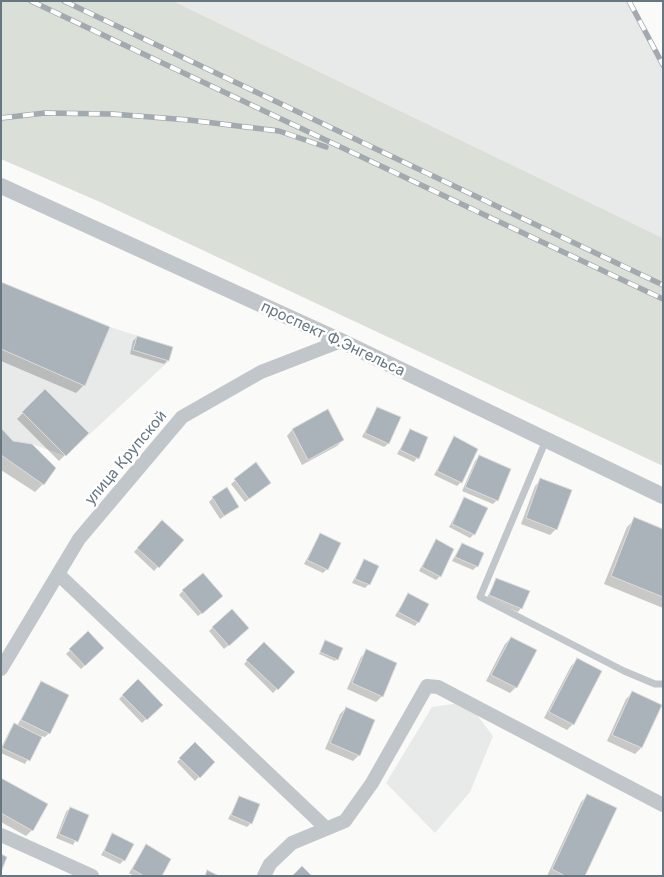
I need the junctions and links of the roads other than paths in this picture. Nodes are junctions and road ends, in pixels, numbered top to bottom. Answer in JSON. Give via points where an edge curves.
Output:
{"nodes":[{"id":1,"x":1,"y":186,"type":"edge"},
{"id":2,"x":341,"y":341,"type":"junction"},
{"id":3,"x":546,"y":440,"type":"junction"},
{"id":4,"x":663,"y":496,"type":"edge"},
{"id":5,"x":58,"y":574,"type":"junction"},
{"id":6,"x":1,"y":669,"type":"edge"},
{"id":7,"x":663,"y":684,"type":"edge"},
{"id":8,"x":663,"y":805,"type":"edge"},
{"id":9,"x":326,"y":828,"type":"junction"},
{"id":10,"x":1,"y":835,"type":"edge"},
{"id":11,"x":92,"y":876,"type":"edge"},
{"id":12,"x":264,"y":876,"type":"edge"}],
"edges":[{"from":1,"to":2,"type":"street","name":"проспект Ф.Энгельса"},
{"from":2,"to":3,"type":"street","name":"проспект Ф.Энгельса"},
{"from":2,"to":5,"type":"street","name":"улица Крупской","via":[[261,372],[182,417],[79,539]]},
{"from":3,"to":4,"type":"street","name":"проспект Ф.Энгельса"},
{"from":3,"to":7,"type":"lane","via":[[480,597],[624,671],[655,684]]},
{"from":5,"to":6,"type":"street","name":"улица Крупской"},
{"from":5,"to":9,"type":"street"},
{"from":8,"to":9,"type":"street","via":[[438,687],[427,686],[367,791],[345,820]]},
{"from":9,"to":12,"type":"street","via":[[292,842],[270,864]]},
{"from":10,"to":11,"type":"street"}]}
